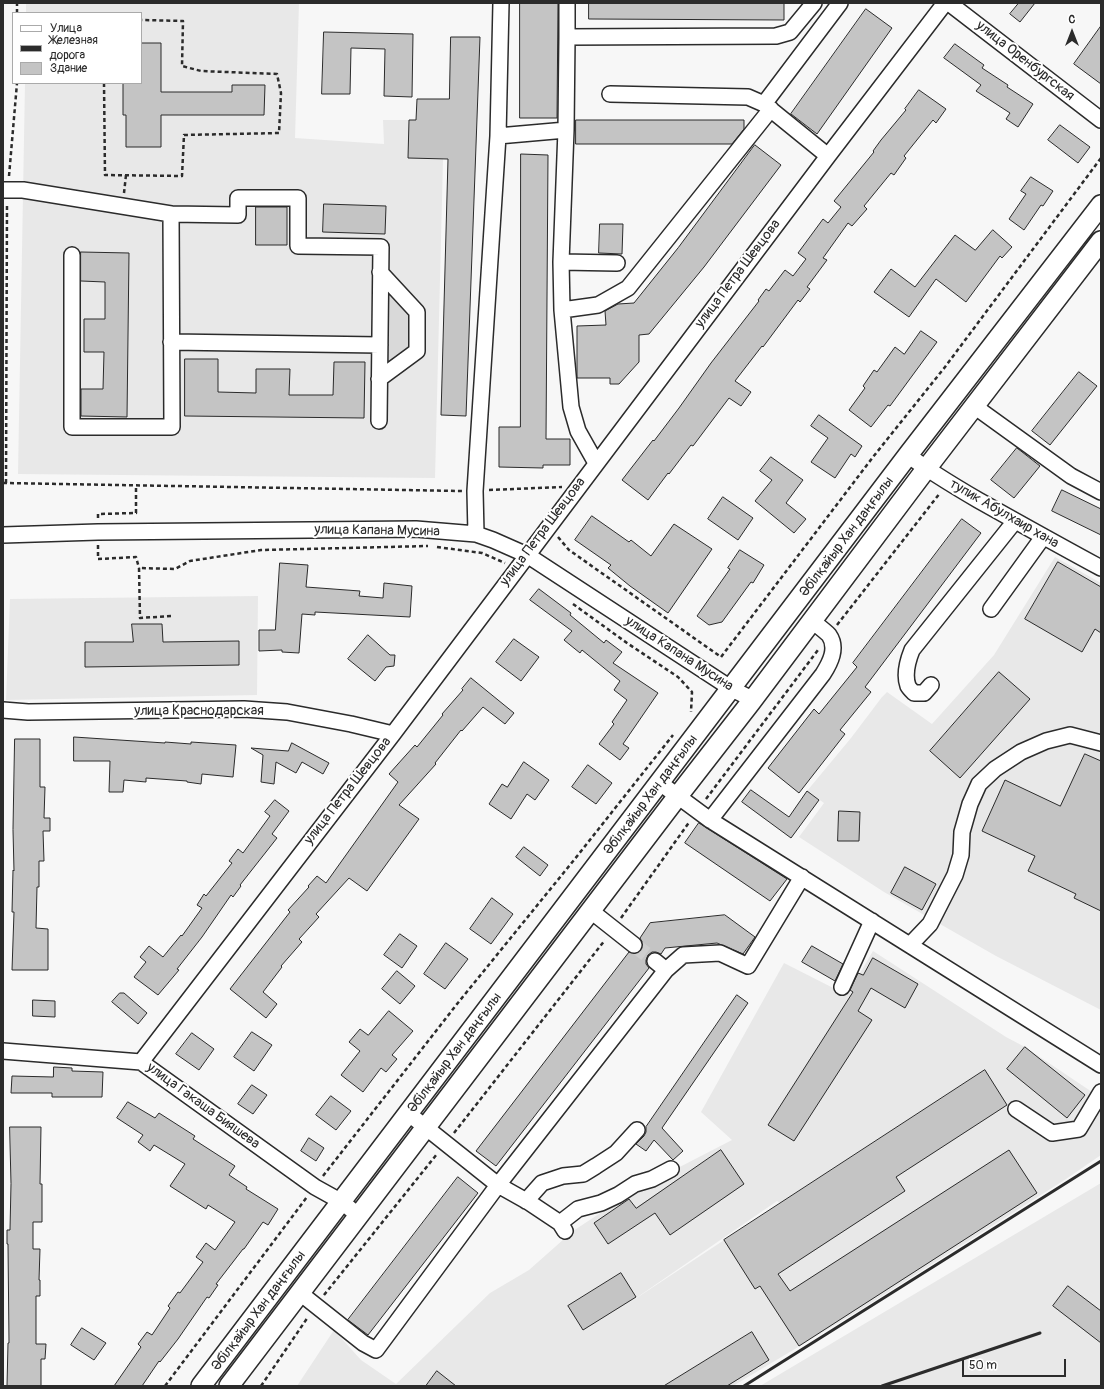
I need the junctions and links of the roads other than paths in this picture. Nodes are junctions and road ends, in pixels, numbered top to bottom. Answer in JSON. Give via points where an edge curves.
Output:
{"nodes":[{"id":1,"x":501,"y":3,"type":"edge"},
{"id":2,"x":567,"y":3,"type":"edge"},
{"id":3,"x":814,"y":3,"type":"edge"},
{"id":4,"x":840,"y":3,"type":"edge"},
{"id":5,"x":945,"y":3,"type":"edge"},
{"id":6,"x":949,"y":3,"type":"edge"},
{"id":7,"x":567,"y":37,"type":"junction"},
{"id":8,"x":610,"y":94,"type":"dead end"},
{"id":9,"x":767,"y":107,"type":"junction"},
{"id":10,"x":1101,"y":120,"type":"edge"},
{"id":11,"x":566,"y":130,"type":"junction"},
{"id":12,"x":498,"y":136,"type":"junction"},
{"id":13,"x":828,"y":156,"type":"junction"},
{"id":14,"x":5,"y":190,"type":"edge"},
{"id":15,"x":1101,"y":205,"type":"edge"},
{"id":16,"x":171,"y":214,"type":"junction"},
{"id":17,"x":1101,"y":241,"type":"edge"},
{"id":18,"x":72,"y":255,"type":"dead end"},
{"id":19,"x":561,"y":262,"type":"junction"},
{"id":20,"x":617,"y":263,"type":"dead end"},
{"id":21,"x":380,"y":272,"type":"junction"},
{"id":22,"x":562,"y":310,"type":"junction"},
{"id":23,"x":171,"y":342,"type":"junction"},
{"id":24,"x":380,"y":344,"type":"junction"},
{"id":25,"x":379,"y":379,"type":"junction"},
{"id":26,"x":974,"y":406,"type":"junction"},
{"id":27,"x":379,"y":422,"type":"dead end"},
{"id":28,"x":908,"y":455,"type":"junction"},
{"id":29,"x":596,"y":463,"type":"junction"},
{"id":30,"x":926,"y":469,"type":"junction"},
{"id":31,"x":1101,"y":492,"type":"edge"},
{"id":32,"x":1015,"y":521,"type":"junction"},
{"id":33,"x":476,"y":534,"type":"junction"},
{"id":34,"x":3,"y":535,"type":"edge"},
{"id":35,"x":1043,"y":536,"type":"junction"},
{"id":36,"x":527,"y":555,"type":"junction"},
{"id":37,"x":1101,"y":568,"type":"edge"},
{"id":38,"x":991,"y":609,"type":"dead end"},
{"id":39,"x":812,"y":620,"type":"junction"},
{"id":40,"x":931,"y":685,"type":"dead end"},
{"id":41,"x":732,"y":689,"type":"junction"},
{"id":42,"x":752,"y":699,"type":"junction"},
{"id":43,"x":3,"y":710,"type":"edge"},
{"id":44,"x":393,"y":734,"type":"junction"},
{"id":45,"x":1101,"y":743,"type":"edge"},
{"id":46,"x":660,"y":783,"type":"junction"},
{"id":47,"x":678,"y":796,"type":"junction"},
{"id":48,"x":710,"y":820,"type":"junction"},
{"id":49,"x":802,"y":878,"type":"junction"},
{"id":50,"x":591,"y":911,"type":"junction"},
{"id":51,"x":872,"y":921,"type":"junction"},
{"id":52,"x":634,"y":945,"type":"tunnel mouth"},
{"id":53,"x":910,"y":945,"type":"junction"},
{"id":54,"x":842,"y":987,"type":"dead end"},
{"id":55,"x":3,"y":1051,"type":"edge"},
{"id":56,"x":141,"y":1062,"type":"junction"},
{"id":57,"x":1101,"y":1065,"type":"edge"},
{"id":58,"x":1101,"y":1092,"type":"edge"},
{"id":59,"x":1016,"y":1109,"type":"dead end"},
{"id":60,"x":409,"y":1114,"type":"junction"},
{"id":61,"x":426,"y":1127,"type":"junction"},
{"id":62,"x":637,"y":1130,"type":"dead end"},
{"id":63,"x":671,"y":1169,"type":"dead end"},
{"id":64,"x":498,"y":1185,"type":"junction"},
{"id":65,"x":526,"y":1201,"type":"junction"},
{"id":66,"x":342,"y":1202,"type":"junction"},
{"id":67,"x":359,"y":1216,"type":"junction"},
{"id":68,"x":300,"y":1293,"type":"junction"},
{"id":69,"x":202,"y":1386,"type":"edge"},
{"id":70,"x":229,"y":1386,"type":"edge"}],
"edges":[{"from":1,"to":12,"type":"street"},
{"from":2,"to":7,"type":"street"},
{"from":3,"to":7,"type":"street","via":[[790,32],[776,36]]},
{"from":4,"to":9,"type":"street"},
{"from":5,"to":13,"type":"street","name":"улица Петра Шевцова"},
{"from":6,"to":10,"type":"street","name":"улица Оренбургская"},
{"from":7,"to":11,"type":"street"},
{"from":8,"to":9,"type":"street","via":[[748,97]]},
{"from":9,"to":13,"type":"street"},
{"from":9,"to":22,"type":"street","via":[[628,288],[598,305]]},
{"from":11,"to":12,"type":"street"},
{"from":11,"to":19,"type":"street"},
{"from":12,"to":33,"type":"street","via":[[476,491]]},
{"from":13,"to":29,"type":"street","name":"улица Петра Шевцова"},
{"from":14,"to":16,"type":"street","via":[[23,190]]},
{"from":15,"to":28,"type":"main road","name":"Әбілқайыр Хан даңғылы"},
{"from":16,"to":21,"type":"street","via":[[238,215],[238,198],[298,198],[298,246],[381,247]]},
{"from":16,"to":23,"type":"street"},
{"from":17,"to":26,"type":"main road","name":"Әбілқайыр Хан даңғылы"},
{"from":18,"to":23,"type":"street","via":[[72,427],[172,427]]},
{"from":19,"to":20,"type":"street"},
{"from":19,"to":22,"type":"street"},
{"from":21,"to":24,"type":"street"},
{"from":21,"to":25,"type":"street","via":[[417,312],[417,351]]},
{"from":22,"to":29,"type":"street","via":[[572,407],[578,430]]},
{"from":23,"to":24,"type":"street"},
{"from":24,"to":25,"type":"street"},
{"from":25,"to":27,"type":"street"},
{"from":26,"to":30,"type":"main road","name":"Әбілқайыр Хан даңғылы"},
{"from":26,"to":31,"type":"street","via":[[1071,476]]},
{"from":28,"to":30,"type":"street","name":"тупик Абулхаир хана"},
{"from":28,"to":41,"type":"main road","name":"Әбілқайыр Хан даңғылы"},
{"from":29,"to":36,"type":"street","name":"улица Петра Шевцова"},
{"from":30,"to":32,"type":"street","name":"тупик Абулхаир хана"},
{"from":30,"to":39,"type":"main road","name":"Әбілқайыр Хан даңғылы"},
{"from":32,"to":35,"type":"street","name":"тупик Абулхаир хана"},
{"from":32,"to":40,"type":"street","via":[[912,650],[906,671],[908,686],[914,693],[924,693]]},
{"from":33,"to":34,"type":"street","name":"улица Капана Мусина","via":[[416,529]]},
{"from":33,"to":36,"type":"street","name":"улица Капана Мусина"},
{"from":35,"to":37,"type":"street","name":"тупик Абулхаир хана"},
{"from":35,"to":38,"type":"street"},
{"from":36,"to":41,"type":"street","name":"улица Капана Мусина"},
{"from":36,"to":44,"type":"street","name":"улица Петра Шевцова"},
{"from":39,"to":42,"type":"main road","name":"Әбілқайыр Хан даңғылы"},
{"from":39,"to":48,"type":"street","via":[[829,636],[833,647],[831,660],[823,674]]},
{"from":41,"to":42,"type":"street","name":"улица Капана Мусина"},
{"from":41,"to":46,"type":"main road","name":"Әбілқайыр Хан даңғылы"},
{"from":42,"to":47,"type":"main road","name":"Әбілқайыр Хан даңғылы"},
{"from":43,"to":44,"type":"street","name":"улица Краснодарская","via":[[28,712],[244,709],[286,712]]},
{"from":44,"to":56,"type":"street","name":"улица Петра Шевцова"},
{"from":45,"to":53,"type":"street","via":[[1070,736],[1046,741],[995,769],[979,784],[962,832],[962,855],[955,875],[930,924]]},
{"from":46,"to":47,"type":"street"},
{"from":46,"to":60,"type":"main road","name":"Әбілқайыр Хан даңғылы"},
{"from":47,"to":48,"type":"street"},
{"from":47,"to":50,"type":"main road","name":"Әбілқайыр Хан даңғылы"},
{"from":48,"to":49,"type":"street"},
{"from":49,"to":51,"type":"street"},
{"from":49,"to":64,"type":"street","via":[[748,966],[720,952],[683,955],[660,965]]},
{"from":50,"to":52,"type":"street"},
{"from":50,"to":61,"type":"main road","name":"Әбілқайыр Хан даңғылы"},
{"from":51,"to":53,"type":"street"},
{"from":51,"to":54,"type":"street"},
{"from":53,"to":57,"type":"street"},
{"from":55,"to":56,"type":"street","name":"улица Гакаша Бияшева"},
{"from":56,"to":66,"type":"street","name":"улица Гакаша Бияшева","via":[[315,1187]]},
{"from":58,"to":59,"type":"street","via":[[1079,1129],[1052,1133]]},
{"from":60,"to":61,"type":"street"},
{"from":60,"to":66,"type":"main road","name":"Әбілқайыр Хан даңғылы"},
{"from":61,"to":64,"type":"street"},
{"from":61,"to":67,"type":"main road","name":"Әбілқайыр Хан даңғылы"},
{"from":62,"to":65,"type":"street","via":[[616,1153],[596,1166],[583,1174],[563,1176],[542,1183]]},
{"from":63,"to":65,"type":"street","via":[[635,1184],[601,1203],[578,1209],[563,1227]]},
{"from":64,"to":65,"type":"street"},
{"from":64,"to":68,"type":"street","via":[[376,1350],[363,1343]]},
{"from":66,"to":67,"type":"street","name":"улица Гакаша Бияшева"},
{"from":66,"to":69,"type":"main road","name":"Әбілқайыр Хан даңғылы"},
{"from":67,"to":68,"type":"main road","name":"Әбілқайыр Хан даңғылы"},
{"from":68,"to":70,"type":"main road","name":"Әбілқайыр Хан даңғылы"}]}
